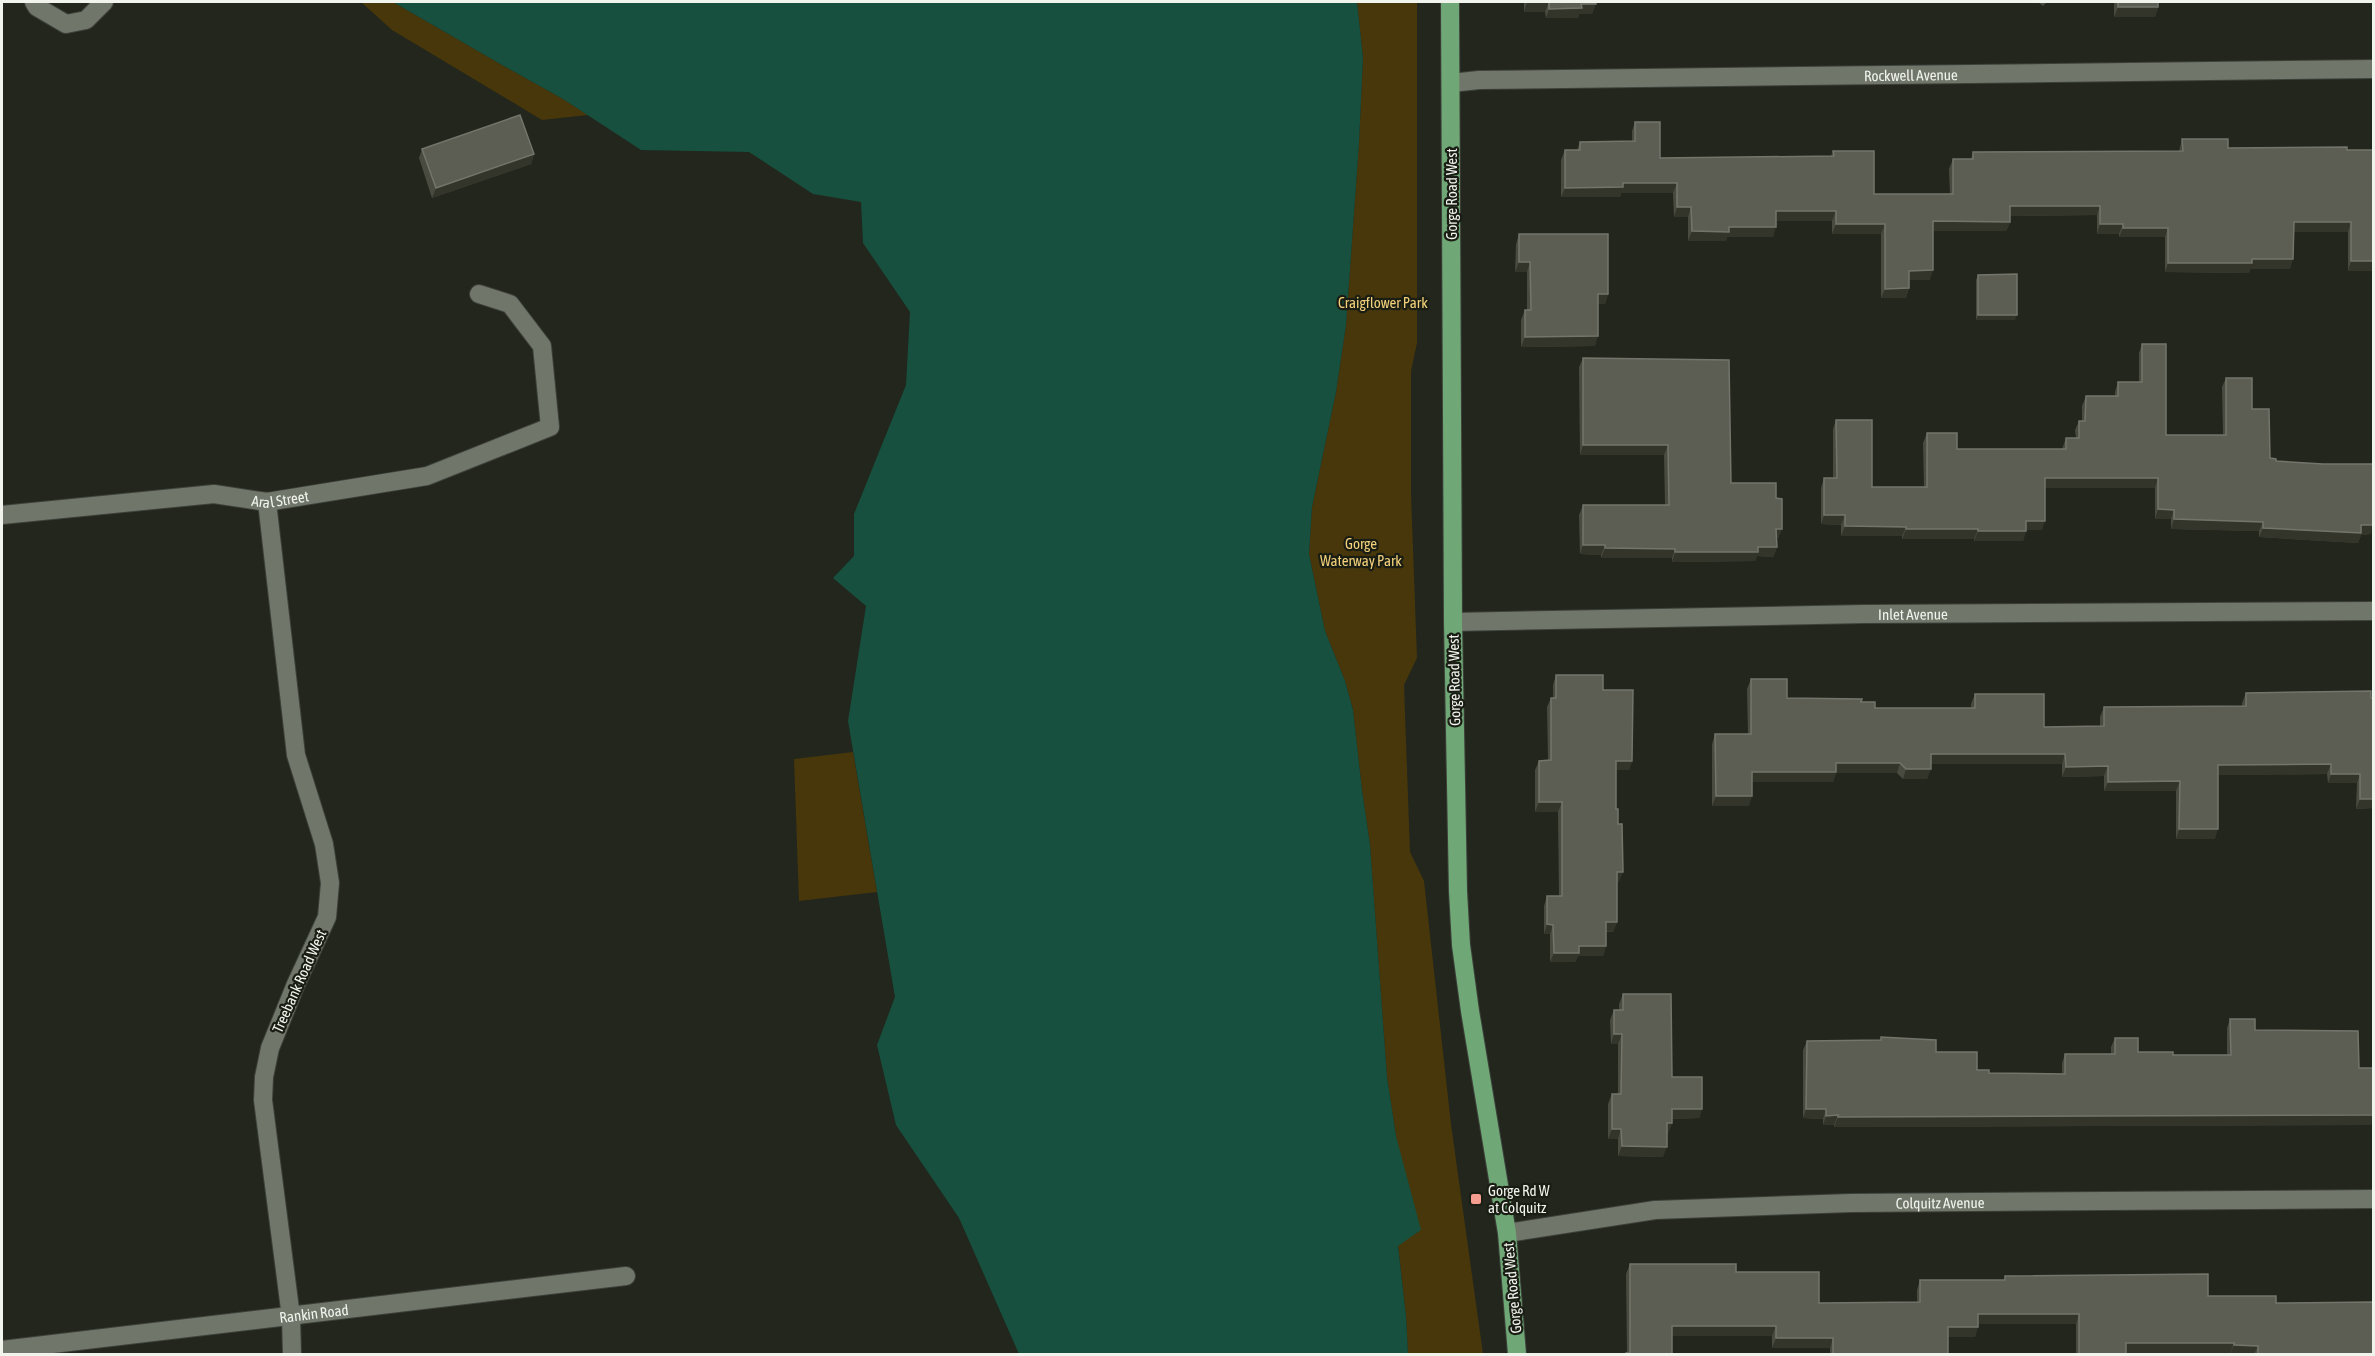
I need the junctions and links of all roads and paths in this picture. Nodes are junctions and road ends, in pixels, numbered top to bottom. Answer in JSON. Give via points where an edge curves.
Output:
{"nodes":[{"id":1,"x":34,"y":2,"type":"edge"},
{"id":2,"x":105,"y":2,"type":"edge"},
{"id":3,"x":1450,"y":2,"type":"edge"},
{"id":4,"x":2373,"y":69,"type":"edge"},
{"id":5,"x":1450,"y":82,"type":"junction"},
{"id":6,"x":479,"y":294,"type":"dead end"},
{"id":7,"x":267,"y":502,"type":"junction"},
{"id":8,"x":2,"y":514,"type":"edge"},
{"id":9,"x":2373,"y":611,"type":"edge"},
{"id":10,"x":1453,"y":622,"type":"junction"},
{"id":11,"x":2373,"y":1199,"type":"edge"},
{"id":12,"x":1507,"y":1233,"type":"junction"},
{"id":13,"x":626,"y":1276,"type":"dead end"},
{"id":14,"x":291,"y":1317,"type":"junction"},
{"id":15,"x":2,"y":1350,"type":"edge"},
{"id":16,"x":292,"y":1354,"type":"edge"},
{"id":17,"x":1517,"y":1354,"type":"edge"}],
"edges":[{"from":1,"to":2,"type":"street","via":[[66,24],[86,20]]},
{"from":3,"to":5,"type":"main road","name":"Gorge Road West"},
{"from":4,"to":5,"type":"street","name":"Rockwell Avenue"},
{"from":5,"to":10,"type":"main road","name":"Gorge Road West"},
{"from":6,"to":7,"type":"street","name":"Aral Street","via":[[510,304],[542,346],[549,427],[427,476]]},
{"from":7,"to":8,"type":"street","name":"Aral Street","via":[[214,494]]},
{"from":7,"to":14,"type":"street","name":"Treebank Road West","via":[[296,755],[324,844],[330,883],[327,917],[270,1048],[264,1077],[263,1100]]},
{"from":9,"to":10,"type":"street","name":"Inlet Avenue","via":[[1864,614]]},
{"from":10,"to":12,"type":"main road","name":"Gorge Road West","via":[[1461,945]]},
{"from":11,"to":12,"type":"street","name":"Colquitz Avenue","via":[[1851,1203],[1666,1209]]},
{"from":12,"to":17,"type":"main road","name":"Gorge Road West"},
{"from":13,"to":14,"type":"street","name":"Rankin Road"},
{"from":14,"to":15,"type":"street","name":"Rankin Road"},
{"from":14,"to":16,"type":"street","name":"Treebank Road West"}]}
